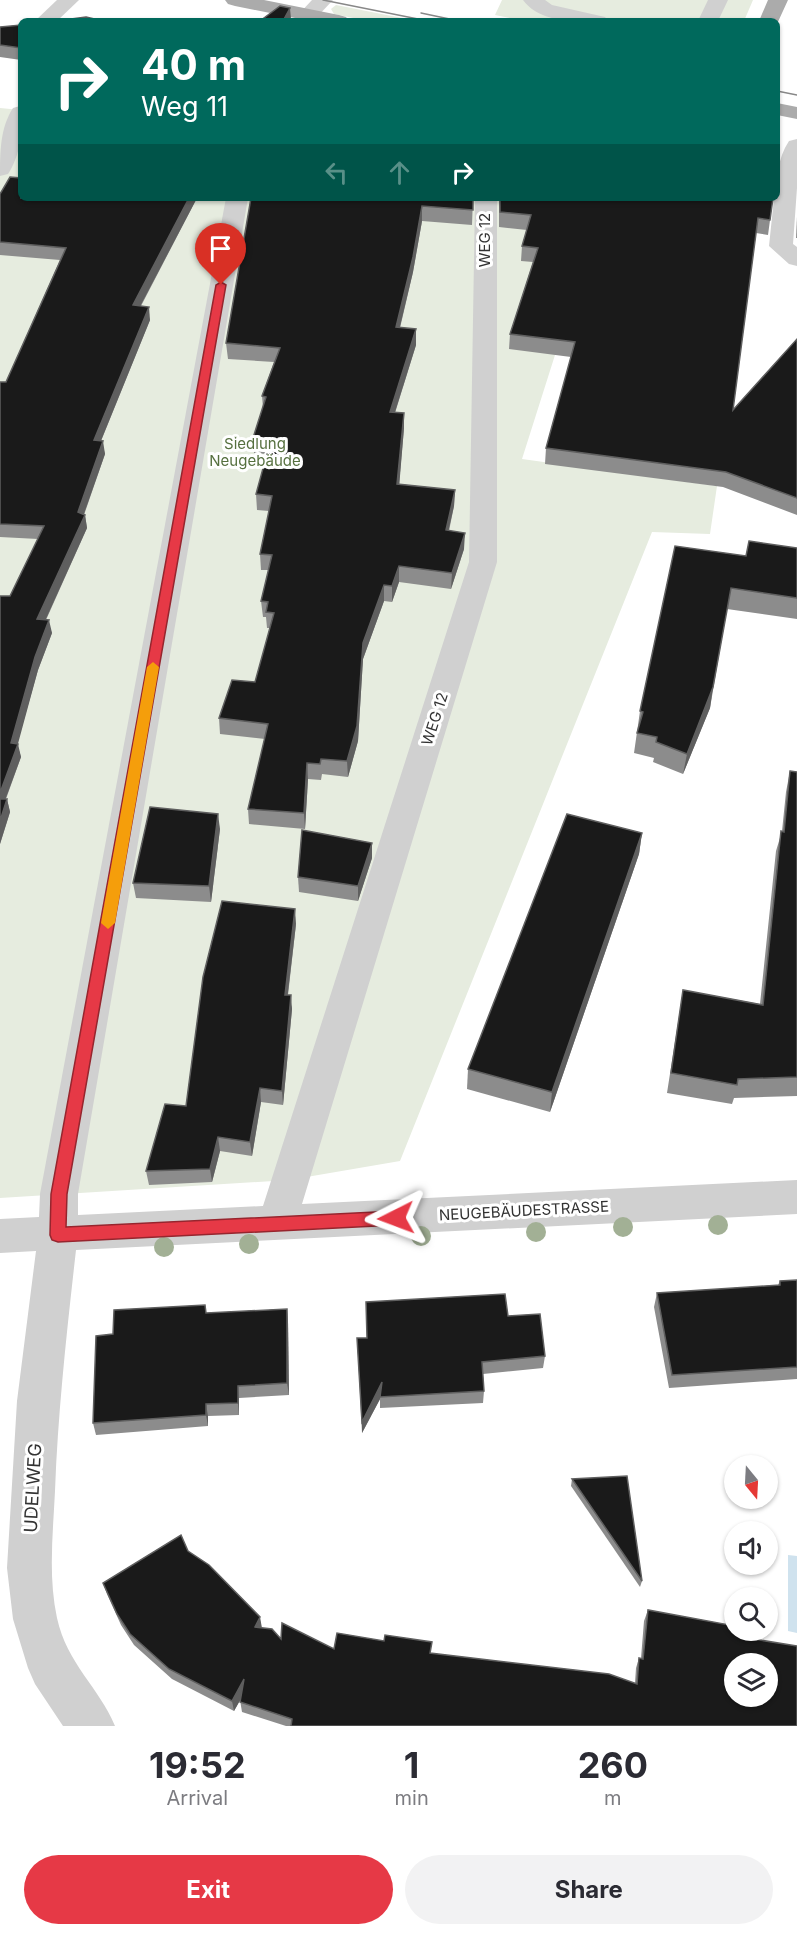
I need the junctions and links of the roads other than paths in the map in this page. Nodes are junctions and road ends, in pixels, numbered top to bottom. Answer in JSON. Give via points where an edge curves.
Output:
{"nodes":[{"id":1,"x":69,"y":0,"type":"edge"},
{"id":2,"x":234,"y":0,"type":"edge"},
{"id":3,"x":323,"y":0,"type":"edge"},
{"id":4,"x":533,"y":0,"type":"edge"},
{"id":5,"x":718,"y":0,"type":"edge"},
{"id":6,"x":777,"y":0,"type":"edge"},
{"id":7,"x":308,"y":15,"type":"junction"},
{"id":8,"x":48,"y":18,"type":"edge"},
{"id":9,"x":324,"y":18,"type":"edge"},
{"id":10,"x":584,"y":18,"type":"edge"},
{"id":11,"x":709,"y":18,"type":"edge"},
{"id":12,"x":770,"y":18,"type":"edge"},
{"id":13,"x":780,"y":110,"type":"edge"},
{"id":14,"x":14,"y":112,"type":"edge"},
{"id":15,"x":797,"y":113,"type":"edge"},
{"id":16,"x":797,"y":146,"type":"edge"},
{"id":17,"x":0,"y":169,"type":"edge"},
{"id":18,"x":792,"y":175,"type":"edge"},
{"id":19,"x":236,"y":201,"type":"edge"},
{"id":20,"x":486,"y":201,"type":"edge"},
{"id":21,"x":797,"y":259,"type":"edge"},
{"id":22,"x":797,"y":1197,"type":"edge"},
{"id":23,"x":278,"y":1224,"type":"junction"},
{"id":24,"x":58,"y":1235,"type":"junction"},
{"id":25,"x":0,"y":1236,"type":"edge"},
{"id":26,"x":92,"y":1726,"type":"edge"}],
"edges":[{"from":1,"to":8,"type":"street"},
{"from":2,"to":7,"type":"main road"},
{"from":3,"to":7,"type":"street"},
{"from":4,"to":10,"type":"street","via":[[546,10]]},
{"from":5,"to":11,"type":"street"},
{"from":6,"to":12,"type":"main road"},
{"from":7,"to":9,"type":"main road"},
{"from":13,"to":15,"type":"main road"},
{"from":14,"to":17,"type":"street"},
{"from":16,"to":18,"type":"street"},
{"from":18,"to":21,"type":"street","via":[[781,246]]},
{"from":19,"to":24,"type":"street","name":"UDELWEG","via":[[59,1194]]},
{"from":20,"to":23,"type":"street","name":"WEG 12","via":[[483,562]]},
{"from":22,"to":23,"type":"street","name":"NEUGEBÄUDESTRASSE"},
{"from":23,"to":24,"type":"street","name":"NEUGEBÄUDESTRASSE"},
{"from":24,"to":25,"type":"street","name":"NEUGEBÄUDESTRASSE"},
{"from":24,"to":26,"type":"street","name":"UDELWEG","via":[[38,1401],[29,1568],[35,1619],[51,1668]]}]}
